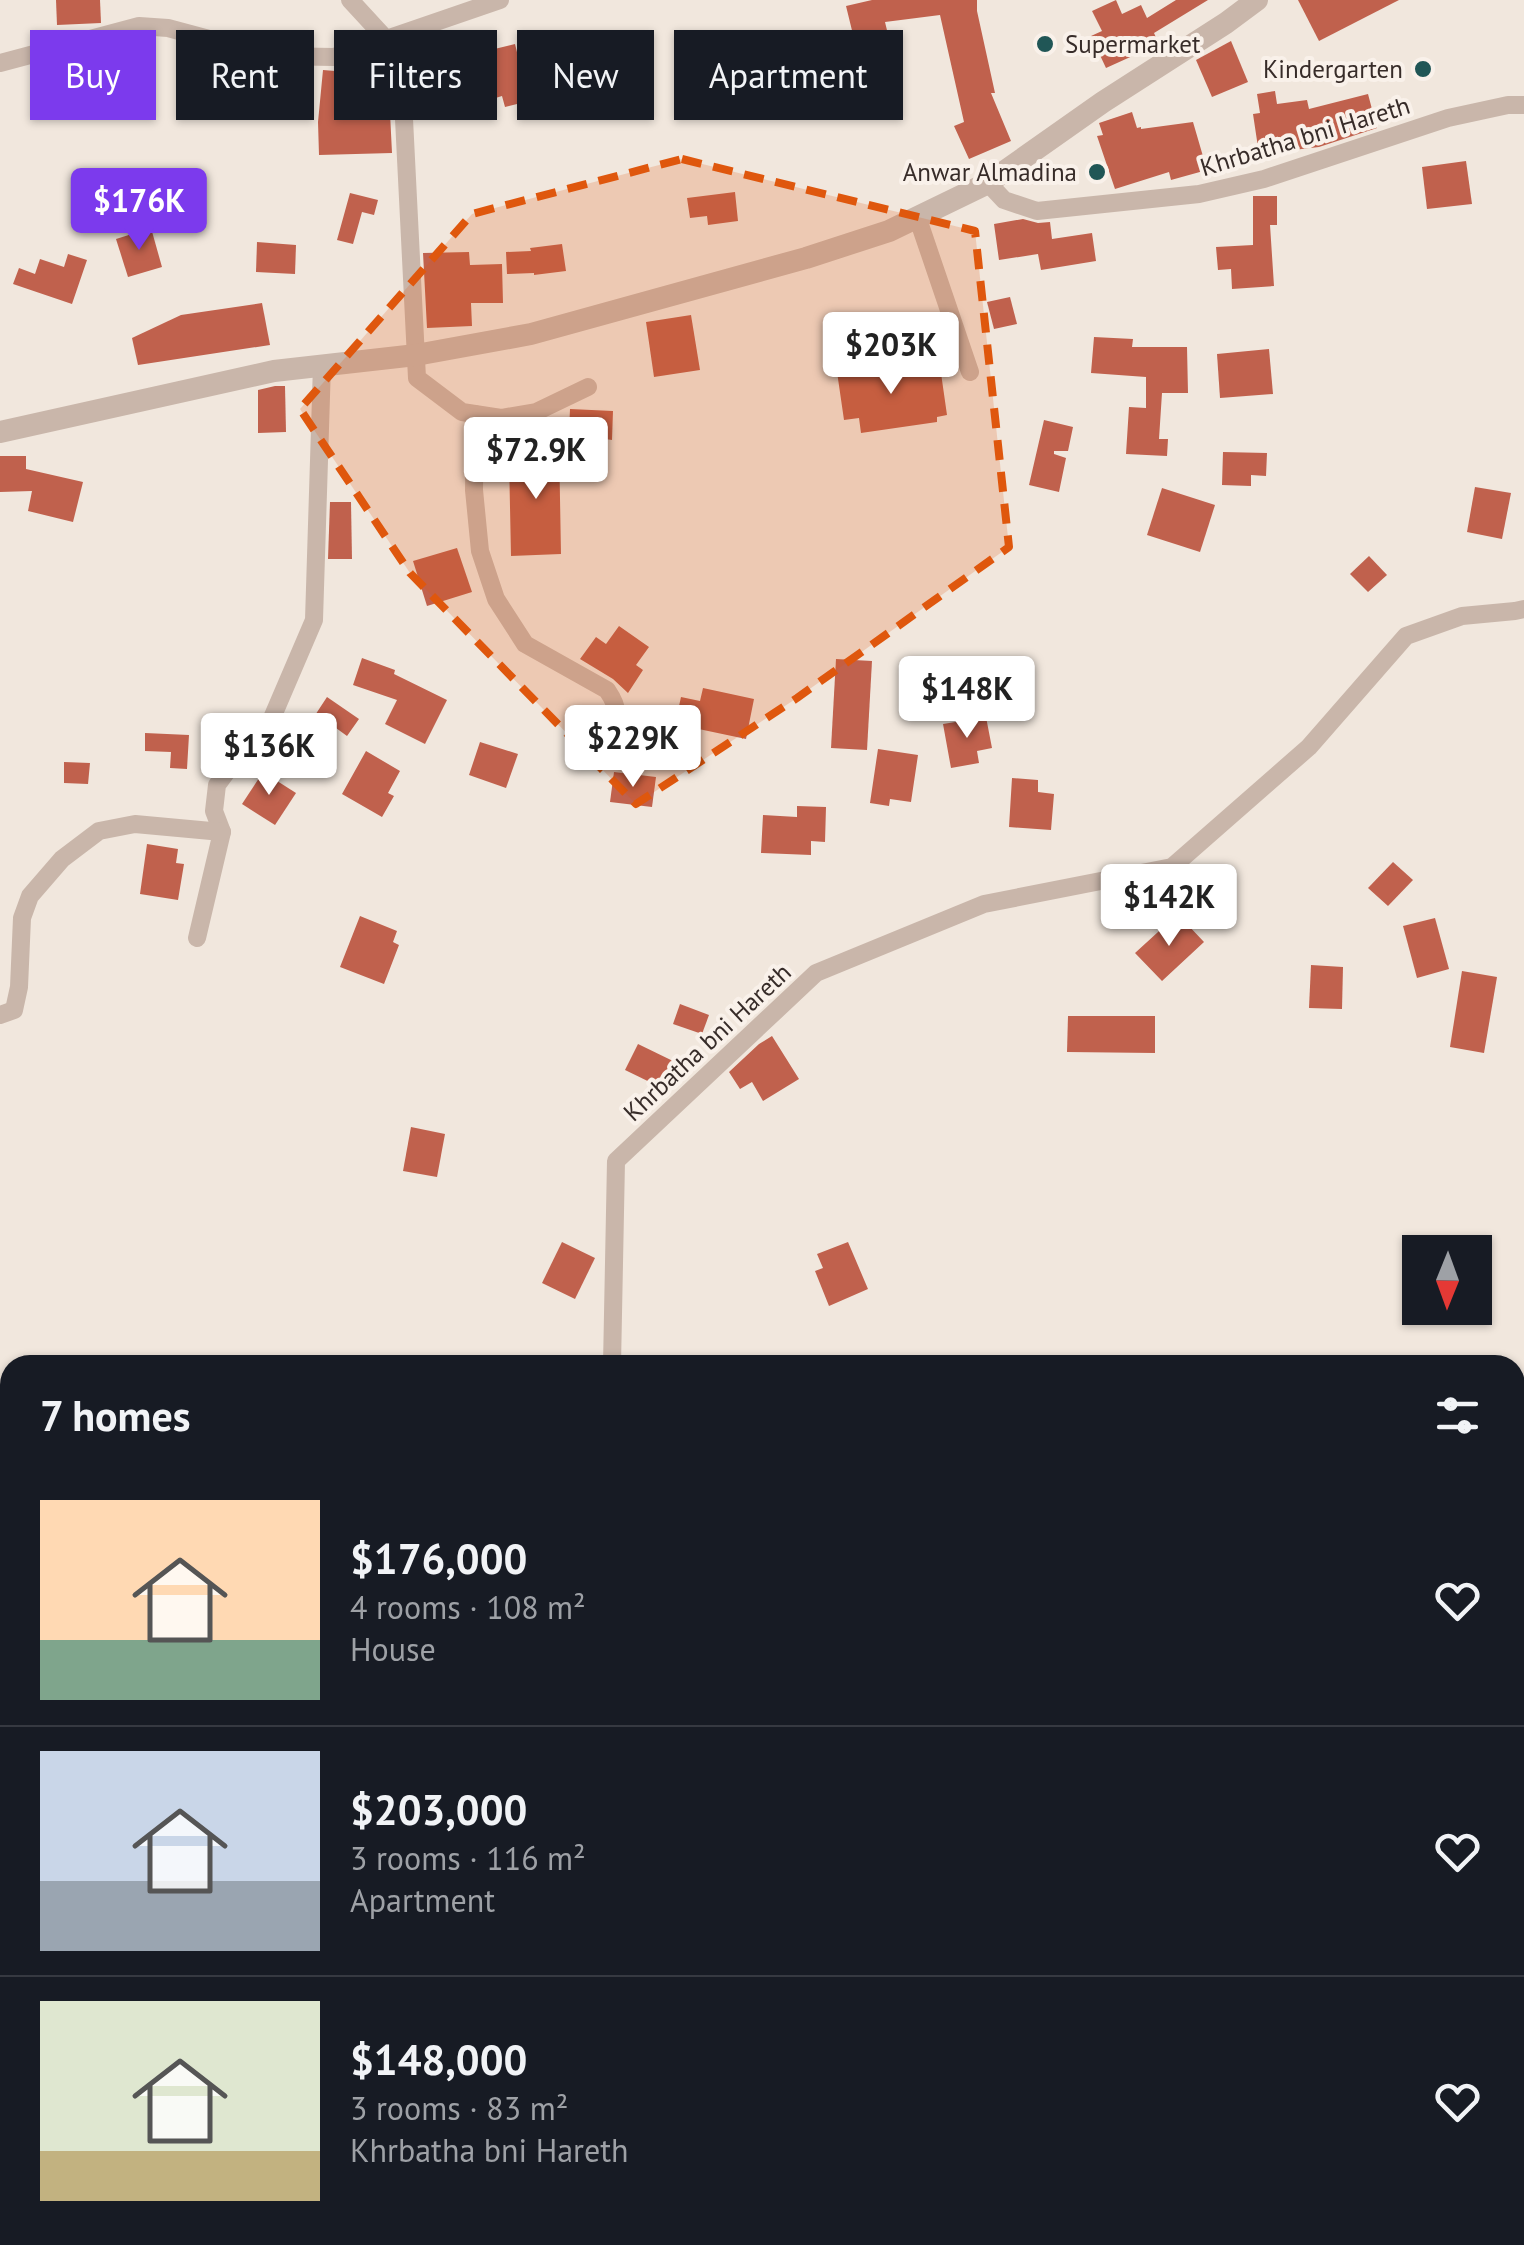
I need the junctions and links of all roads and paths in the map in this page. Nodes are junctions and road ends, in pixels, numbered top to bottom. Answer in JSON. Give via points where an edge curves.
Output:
{"nodes":[{"id":1,"x":350,"y":0,"type":"edge"},
{"id":2,"x":500,"y":0,"type":"edge"},
{"id":3,"x":1258,"y":0,"type":"edge"},
{"id":4,"x":377,"y":30,"type":"edge"},
{"id":5,"x":414,"y":30,"type":"edge"},
{"id":6,"x":334,"y":57,"type":"edge"},
{"id":7,"x":0,"y":63,"type":"edge"},
{"id":8,"x":1524,"y":105,"type":"edge"},
{"id":9,"x":404,"y":120,"type":"edge"},
{"id":10,"x":988,"y":182,"type":"junction"},
{"id":11,"x":918,"y":219,"type":"junction"},
{"id":12,"x":416,"y":355,"type":"junction"},
{"id":13,"x":322,"y":366,"type":"junction"},
{"id":14,"x":970,"y":372,"type":"dead end"},
{"id":15,"x":588,"y":387,"type":"dead end"},
{"id":16,"x":475,"y":414,"type":"junction"},
{"id":17,"x":0,"y":432,"type":"edge"},
{"id":18,"x":1524,"y":609,"type":"edge"},
{"id":19,"x":606,"y":740,"type":"dead end"},
{"id":20,"x":222,"y":832,"type":"junction"},
{"id":21,"x":197,"y":938,"type":"dead end"},
{"id":22,"x":0,"y":1015,"type":"edge"},
{"id":23,"x":612,"y":1355,"type":"edge"}],
"edges":[{"from":1,"to":4,"type":"street"},
{"from":2,"to":5,"type":"street"},
{"from":3,"to":10,"type":"street"},
{"from":6,"to":7,"type":"street","via":[[272,56],[140,26]]},
{"from":8,"to":10,"type":"street","name":"Khrbatha bni Hareth","via":[[1448,118],[1199,194],[1037,211],[1004,200]]},
{"from":9,"to":12,"type":"street"},
{"from":10,"to":11,"type":"street"},
{"from":11,"to":12,"type":"street","via":[[806,258],[531,334]]},
{"from":11,"to":14,"type":"street"},
{"from":12,"to":13,"type":"street"},
{"from":12,"to":16,"type":"street","via":[[417,378],[462,412]]},
{"from":13,"to":17,"type":"street"},
{"from":13,"to":20,"type":"street","via":[[314,620],[263,740],[218,785],[214,812]]},
{"from":15,"to":16,"type":"street","via":[[536,412]]},
{"from":16,"to":19,"type":"street","via":[[480,551],[496,599],[525,644],[608,690],[618,719]]},
{"from":18,"to":23,"type":"street","name":"Khrbatha bni Hareth","via":[[1462,616],[1406,636],[1309,747],[1172,867],[984,904],[816,973],[616,1161]]},
{"from":20,"to":21,"type":"street"},
{"from":20,"to":22,"type":"street","via":[[135,824],[100,831],[62,859],[30,896],[14,1010]]}]}
